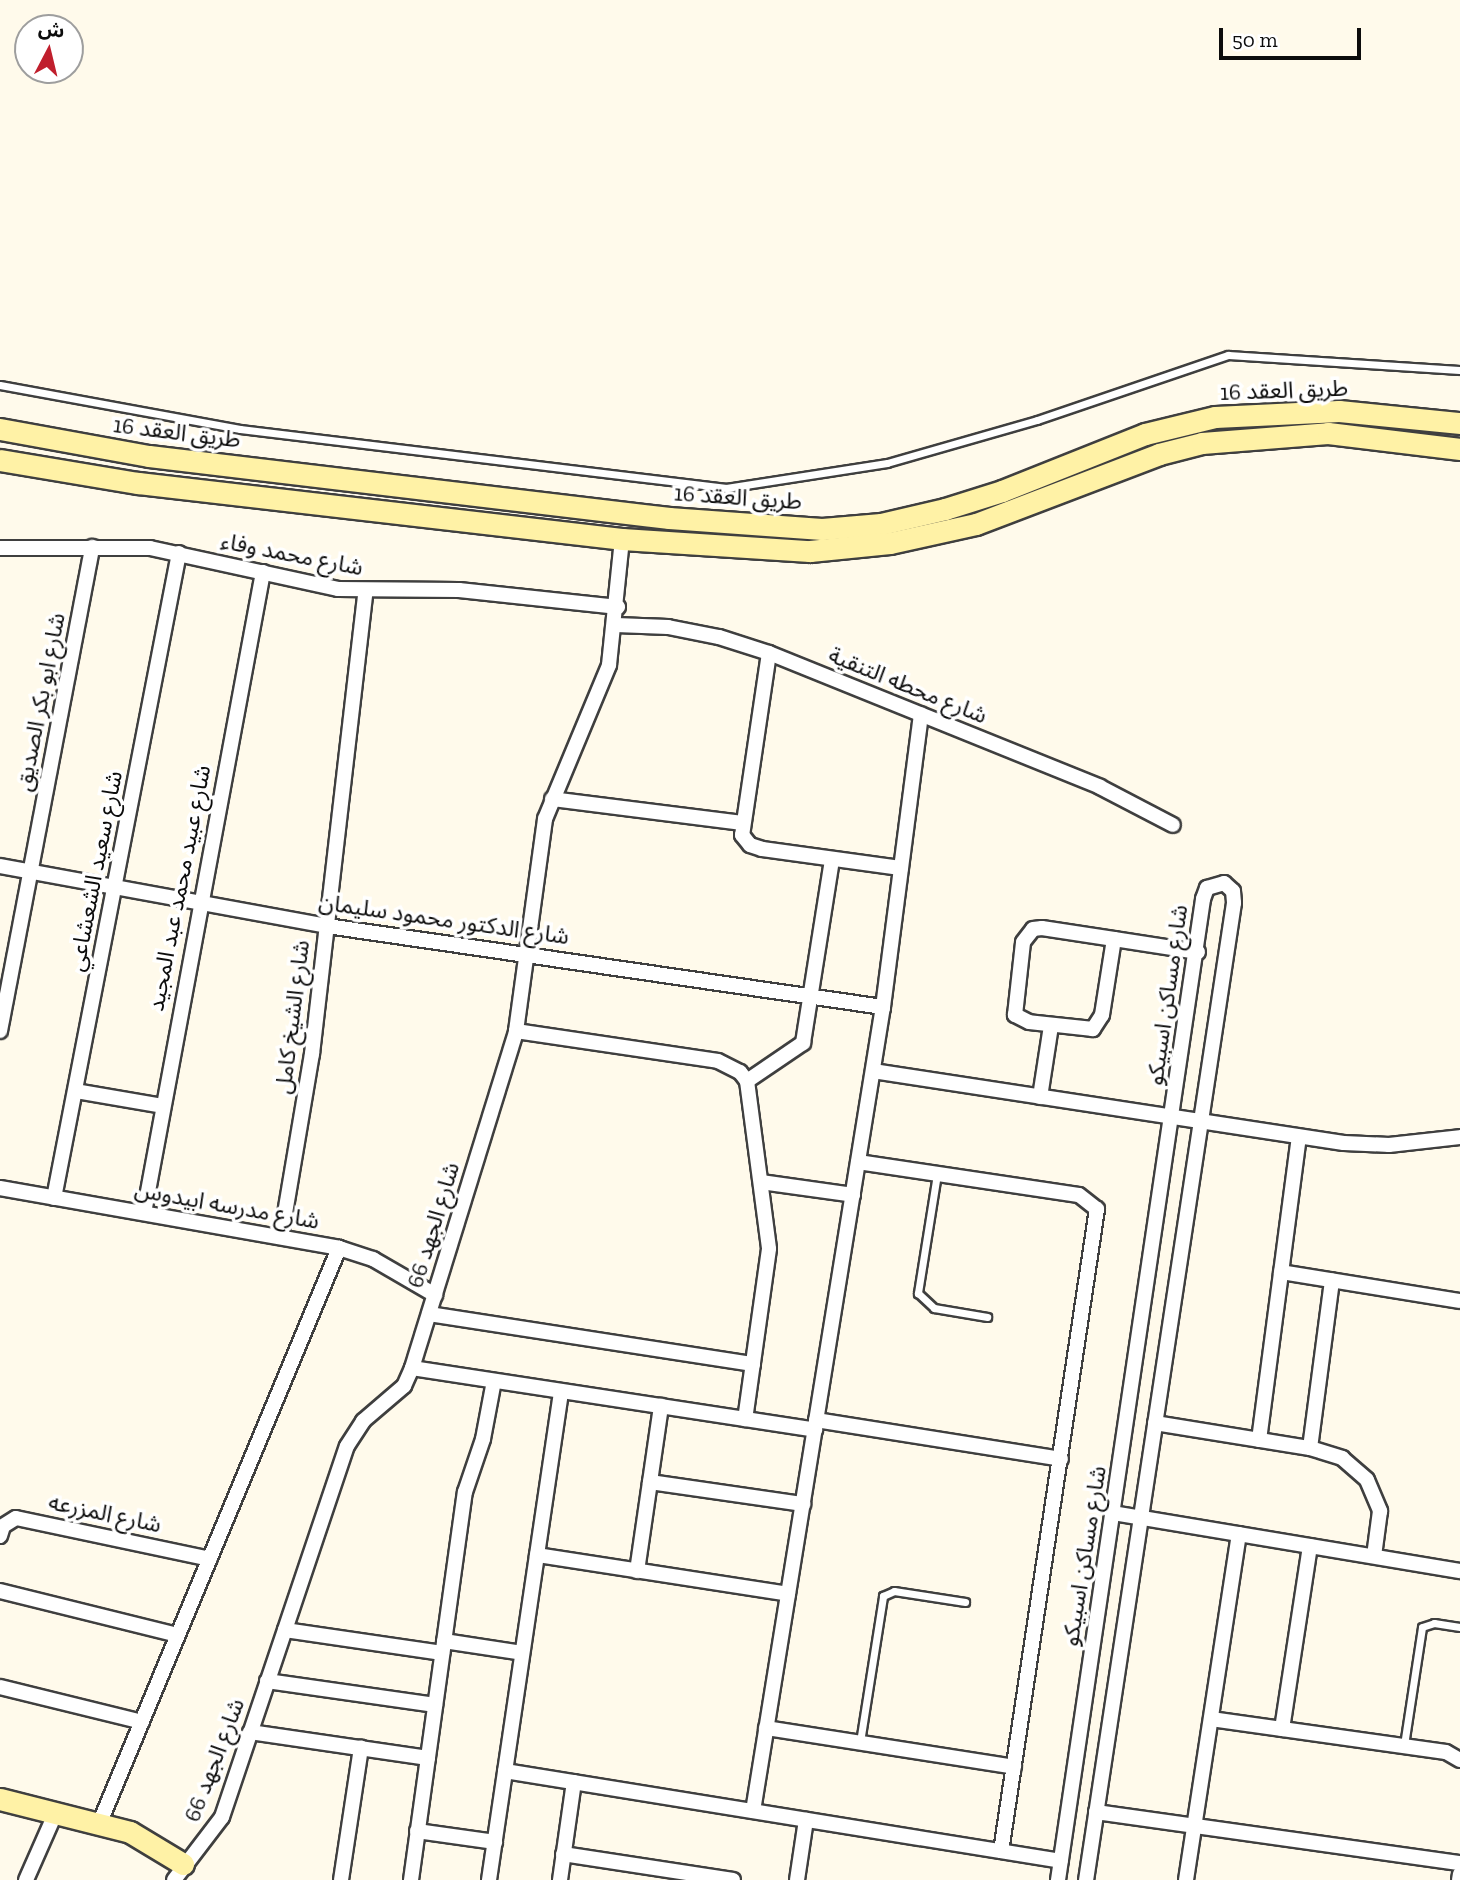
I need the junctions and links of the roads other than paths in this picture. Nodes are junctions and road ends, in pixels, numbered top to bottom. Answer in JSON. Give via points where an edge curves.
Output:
{"nodes":[{"id":1,"x":1460,"y":370,"type":"edge"},
{"id":2,"x":0,"y":384,"type":"edge"},
{"id":3,"x":1460,"y":423,"type":"edge"},
{"id":4,"x":0,"y":429,"type":"edge"},
{"id":5,"x":1460,"y":449,"type":"edge"},
{"id":6,"x":0,"y":460,"type":"edge"},
{"id":7,"x":622,"y":539,"type":"junction"},
{"id":8,"x":92,"y":547,"type":"junction"},
{"id":9,"x":0,"y":548,"type":"edge"},
{"id":10,"x":179,"y":553,"type":"junction"},
{"id":11,"x":263,"y":572,"type":"junction"},
{"id":12,"x":365,"y":593,"type":"junction"},
{"id":13,"x":618,"y":607,"type":"junction"},
{"id":14,"x":616,"y":625,"type":"junction"},
{"id":15,"x":769,"y":653,"type":"junction"},
{"id":16,"x":921,"y":715,"type":"junction"},
{"id":17,"x":552,"y":799,"type":"junction"},
{"id":18,"x":741,"y":823,"type":"junction"},
{"id":19,"x":1172,"y":825,"type":"dead end"},
{"id":20,"x":832,"y":859,"type":"junction"},
{"id":21,"x":0,"y":866,"type":"edge"},
{"id":22,"x":901,"y":868,"type":"junction"},
{"id":23,"x":30,"y":871,"type":"junction"},
{"id":24,"x":116,"y":887,"type":"junction"},
{"id":25,"x":198,"y":902,"type":"junction"},
{"id":26,"x":327,"y":926,"type":"junction"},
{"id":27,"x":1114,"y":939,"type":"junction"},
{"id":28,"x":1198,"y":951,"type":"junction"},
{"id":29,"x":526,"y":955,"type":"junction"},
{"id":30,"x":810,"y":997,"type":"junction"},
{"id":31,"x":883,"y":1007,"type":"junction"},
{"id":32,"x":1051,"y":1026,"type":"junction"},
{"id":33,"x":0,"y":1031,"type":"edge"},
{"id":34,"x":516,"y":1031,"type":"junction"},
{"id":35,"x":873,"y":1071,"type":"junction"},
{"id":36,"x":747,"y":1081,"type":"junction"},
{"id":37,"x":76,"y":1091,"type":"junction"},
{"id":38,"x":1040,"y":1097,"type":"junction"},
{"id":39,"x":163,"y":1106,"type":"junction"},
{"id":40,"x":1173,"y":1117,"type":"junction"},
{"id":41,"x":1200,"y":1121,"type":"junction"},
{"id":42,"x":1299,"y":1136,"type":"junction"},
{"id":43,"x":1460,"y":1137,"type":"edge"},
{"id":44,"x":858,"y":1162,"type":"junction"},
{"id":45,"x":937,"y":1174,"type":"junction"},
{"id":46,"x":761,"y":1182,"type":"junction"},
{"id":47,"x":0,"y":1188,"type":"edge"},
{"id":48,"x":853,"y":1195,"type":"junction"},
{"id":49,"x":54,"y":1198,"type":"junction"},
{"id":50,"x":144,"y":1213,"type":"junction"},
{"id":51,"x":281,"y":1237,"type":"junction"},
{"id":52,"x":339,"y":1248,"type":"junction"},
{"id":53,"x":1281,"y":1272,"type":"junction"},
{"id":54,"x":1332,"y":1280,"type":"junction"},
{"id":55,"x":435,"y":1295,"type":"junction"},
{"id":56,"x":1460,"y":1301,"type":"edge"},
{"id":57,"x":429,"y":1314,"type":"junction"},
{"id":58,"x":987,"y":1317,"type":"dead end"},
{"id":59,"x":753,"y":1364,"type":"junction"},
{"id":60,"x":412,"y":1368,"type":"junction"},
{"id":61,"x":494,"y":1381,"type":"junction"},
{"id":62,"x":561,"y":1391,"type":"junction"},
{"id":63,"x":661,"y":1406,"type":"junction"},
{"id":64,"x":745,"y":1419,"type":"junction"},
{"id":65,"x":1155,"y":1423,"type":"junction"},
{"id":66,"x":816,"y":1425,"type":"junction"},
{"id":67,"x":1259,"y":1440,"type":"junction"},
{"id":68,"x":1310,"y":1448,"type":"junction"},
{"id":69,"x":1061,"y":1459,"type":"junction"},
{"id":70,"x":650,"y":1482,"type":"junction"},
{"id":71,"x":803,"y":1504,"type":"junction"},
{"id":72,"x":1113,"y":1513,"type":"junction"},
{"id":73,"x":1140,"y":1517,"type":"junction"},
{"id":74,"x":1238,"y":1534,"type":"junction"},
{"id":75,"x":0,"y":1536,"type":"edge"},
{"id":76,"x":1310,"y":1546,"type":"junction"},
{"id":77,"x":537,"y":1555,"type":"junction"},
{"id":78,"x":1374,"y":1556,"type":"junction"},
{"id":79,"x":209,"y":1559,"type":"junction"},
{"id":80,"x":637,"y":1570,"type":"junction"},
{"id":81,"x":1460,"y":1571,"type":"edge"},
{"id":82,"x":0,"y":1591,"type":"edge"},
{"id":83,"x":788,"y":1594,"type":"junction"},
{"id":84,"x":965,"y":1602,"type":"dead end"},
{"id":85,"x":1460,"y":1627,"type":"edge"},
{"id":86,"x":285,"y":1630,"type":"junction"},
{"id":87,"x":178,"y":1635,"type":"junction"},
{"id":88,"x":443,"y":1647,"type":"junction"},
{"id":89,"x":523,"y":1653,"type":"junction"},
{"id":90,"x":267,"y":1681,"type":"junction"},
{"id":91,"x":0,"y":1687,"type":"edge"},
{"id":92,"x":435,"y":1705,"type":"junction"},
{"id":93,"x":1211,"y":1719,"type":"junction"},
{"id":94,"x":142,"y":1722,"type":"junction"},
{"id":95,"x":766,"y":1728,"type":"junction"},
{"id":96,"x":1282,"y":1729,"type":"junction"},
{"id":97,"x":250,"y":1732,"type":"junction"},
{"id":98,"x":860,"y":1742,"type":"junction"},
{"id":99,"x":1404,"y":1746,"type":"junction"},
{"id":100,"x":361,"y":1748,"type":"junction"},
{"id":101,"x":428,"y":1758,"type":"junction"},
{"id":102,"x":1460,"y":1760,"type":"edge"},
{"id":103,"x":1014,"y":1766,"type":"junction"},
{"id":104,"x":505,"y":1771,"type":"junction"},
{"id":105,"x":574,"y":1782,"type":"junction"},
{"id":106,"x":0,"y":1799,"type":"edge"},
{"id":107,"x":753,"y":1811,"type":"junction"},
{"id":108,"x":56,"y":1812,"type":"junction"},
{"id":109,"x":1096,"y":1812,"type":"junction"},
{"id":110,"x":806,"y":1820,"type":"junction"},
{"id":111,"x":100,"y":1822,"type":"junction"},
{"id":112,"x":1194,"y":1826,"type":"junction"},
{"id":113,"x":417,"y":1831,"type":"junction"},
{"id":114,"x":495,"y":1842,"type":"junction"},
{"id":115,"x":1001,"y":1852,"type":"junction"},
{"id":116,"x":563,"y":1854,"type":"junction"},
{"id":117,"x":1060,"y":1861,"type":"junction"},
{"id":118,"x":1460,"y":1863,"type":"edge"},
{"id":119,"x":179,"y":1872,"type":"edge"},
{"id":120,"x":1460,"y":1874,"type":"edge"},
{"id":121,"x":26,"y":1880,"type":"edge"},
{"id":122,"x":341,"y":1880,"type":"edge"},
{"id":123,"x":411,"y":1880,"type":"edge"},
{"id":124,"x":489,"y":1880,"type":"edge"},
{"id":125,"x":559,"y":1880,"type":"edge"},
{"id":126,"x":733,"y":1880,"type":"edge"},
{"id":127,"x":797,"y":1880,"type":"edge"},
{"id":128,"x":1058,"y":1880,"type":"edge"},
{"id":129,"x":1086,"y":1880,"type":"edge"},
{"id":130,"x":1186,"y":1880,"type":"edge"},
{"id":131,"x":1459,"y":1880,"type":"edge"}],
"edges":[{"from":1,"to":2,"type":"lane","via":[[1227,355],[1037,420],[887,463],[726,488],[240,429]]},
{"from":3,"to":4,"type":"street","name":"طريق العقد 16","via":[[1339,411],[1215,417],[1145,434],[1002,492],[945,509],[881,524],[822,529],[669,518],[163,458]]},
{"from":5,"to":7,"type":"street","name":"طريق العقد 16","via":[[1339,434],[1244,437],[1159,454],[976,524],[891,543],[810,551]]},
{"from":6,"to":7,"type":"street","name":"طريق العقد 16","via":[[138,482]]},
{"from":7,"to":13,"type":"street","name":"شارع الجهد 66"},
{"from":8,"to":9,"type":"street","name":"شارع محمد وفاء"},
{"from":8,"to":10,"type":"street","name":"شارع محمد وفاء"},
{"from":8,"to":23,"type":"street","name":"شارع ابو بكر الصديق"},
{"from":10,"to":11,"type":"street","name":"شارع محمد وفاء"},
{"from":10,"to":24,"type":"street","name":"شارع سعيد الشعشاعي"},
{"from":11,"to":12,"type":"street","name":"شارع محمد وفاء"},
{"from":11,"to":25,"type":"street","name":"شارع عبيد محمد عبد المجيد"},
{"from":12,"to":13,"type":"street","name":"شارع محمد وفاء","via":[[460,590]]},
{"from":12,"to":26,"type":"street","name":"شارع الشيخ كامل"},
{"from":13,"to":14,"type":"street","name":"شارع الجهد 66"},
{"from":14,"to":15,"type":"street","name":"شارع محطه التنقية","via":[[668,627]]},
{"from":14,"to":17,"type":"street","name":"شارع الجهد 66","via":[[609,665]]},
{"from":15,"to":16,"type":"street","name":"شارع محطه التنقية"},
{"from":15,"to":18,"type":"street"},
{"from":16,"to":19,"type":"street","name":"شارع محطه التنقية","via":[[1100,787]]},
{"from":16,"to":22,"type":"street"},
{"from":17,"to":18,"type":"street"},
{"from":17,"to":29,"type":"street","name":"شارع الجهد 66","via":[[541,839]]},
{"from":18,"to":20,"type":"street","via":[[742,835],[750,845]]},
{"from":20,"to":22,"type":"street"},
{"from":20,"to":30,"type":"street"},
{"from":21,"to":23,"type":"street","name":"شارع الدكتور محمود سليمان"},
{"from":22,"to":31,"type":"street"},
{"from":23,"to":24,"type":"street","name":"شارع الدكتور محمود سليمان"},
{"from":23,"to":33,"type":"street","name":"شارع ابو بكر الصديق"},
{"from":24,"to":25,"type":"street","name":"شارع الدكتور محمود سليمان"},
{"from":24,"to":37,"type":"street","name":"شارع سعيد الشعشاعي"},
{"from":25,"to":26,"type":"street","name":"شارع الدكتور محمود سليمان"},
{"from":25,"to":39,"type":"street","name":"شارع عبيد محمد عبد المجيد"},
{"from":26,"to":29,"type":"street","name":"شارع الدكتور محمود سليمان"},
{"from":26,"to":51,"type":"street","name":"شارع الشيخ كامل","via":[[312,1054]]},
{"from":27,"to":28,"type":"street"},
{"from":27,"to":32,"type":"street","via":[[1099,1023],[1084,1031]]},
{"from":27,"to":32,"type":"street","via":[[1042,928],[1026,934],[1013,1007],[1021,1021]]},
{"from":28,"to":40,"type":"street","name":"شارع مساكن اسبيكو"},
{"from":28,"to":41,"type":"street","name":"شارع مساكن اسبيكو","via":[[1204,893],[1212,884],[1224,883],[1235,897]]},
{"from":29,"to":30,"type":"street","name":"شارع الدكتور محمود سليمان"},
{"from":29,"to":34,"type":"street","name":"شارع الجهد 66"},
{"from":30,"to":31,"type":"street","name":"شارع الدكتور محمود سليمان"},
{"from":30,"to":36,"type":"street","via":[[799,1049]]},
{"from":31,"to":35,"type":"street"},
{"from":32,"to":38,"type":"street"},
{"from":34,"to":36,"type":"street","via":[[718,1061],[730,1065]]},
{"from":34,"to":55,"type":"street","name":"شارع الجهد 66"},
{"from":35,"to":38,"type":"street"},
{"from":35,"to":44,"type":"street"},
{"from":36,"to":46,"type":"street"},
{"from":37,"to":39,"type":"street"},
{"from":37,"to":49,"type":"street","name":"شارع سعيد الشعشاعي"},
{"from":38,"to":40,"type":"street"},
{"from":39,"to":50,"type":"street","name":"شارع عبيد محمد عبد المجيد"},
{"from":40,"to":41,"type":"street"},
{"from":40,"to":72,"type":"street","name":"شارع مساكن اسبيكو"},
{"from":41,"to":42,"type":"street"},
{"from":41,"to":65,"type":"street","name":"شارع مساكن اسبيكو"},
{"from":42,"to":43,"type":"street","via":[[1389,1145]]},
{"from":42,"to":53,"type":"street"},
{"from":44,"to":45,"type":"street"},
{"from":44,"to":48,"type":"street"},
{"from":45,"to":58,"type":"lane","via":[[918,1293],[934,1308]]},
{"from":45,"to":69,"type":"street","via":[[1079,1195],[1097,1209]]},
{"from":46,"to":48,"type":"street"},
{"from":46,"to":59,"type":"street","via":[[768,1264]]},
{"from":47,"to":49,"type":"street","name":"شارع مدرسه ابيدوس"},
{"from":48,"to":66,"type":"street"},
{"from":49,"to":50,"type":"street","name":"شارع مدرسه ابيدوس"},
{"from":50,"to":51,"type":"street","name":"شارع مدرسه ابيدوس"},
{"from":51,"to":52,"type":"street","name":"شارع مدرسه ابيدوس"},
{"from":52,"to":55,"type":"street","name":"شارع مدرسه ابيدوس","via":[[394,1270]]},
{"from":52,"to":79,"type":"street"},
{"from":53,"to":54,"type":"street"},
{"from":53,"to":67,"type":"street"},
{"from":54,"to":56,"type":"street"},
{"from":54,"to":68,"type":"street"},
{"from":55,"to":57,"type":"street","name":"شارع الجهد 66"},
{"from":57,"to":59,"type":"street"},
{"from":57,"to":60,"type":"street","name":"شارع الجهد 66"},
{"from":59,"to":64,"type":"street"},
{"from":60,"to":61,"type":"street"},
{"from":60,"to":86,"type":"street","name":"شارع الجهد 66","via":[[397,1394],[363,1421],[347,1446]]},
{"from":61,"to":62,"type":"street"},
{"from":61,"to":88,"type":"street","via":[[483,1439],[465,1492]]},
{"from":62,"to":63,"type":"street"},
{"from":62,"to":77,"type":"street"},
{"from":63,"to":64,"type":"street"},
{"from":63,"to":70,"type":"street"},
{"from":64,"to":66,"type":"street"},
{"from":65,"to":67,"type":"street"},
{"from":65,"to":73,"type":"street","name":"شارع مساكن اسبيكو"},
{"from":66,"to":69,"type":"street"},
{"from":66,"to":71,"type":"street"},
{"from":67,"to":68,"type":"street"},
{"from":68,"to":78,"type":"street","via":[[1342,1458],[1367,1480],[1380,1511]]},
{"from":69,"to":103,"type":"street"},
{"from":70,"to":71,"type":"street"},
{"from":70,"to":80,"type":"street"},
{"from":71,"to":83,"type":"street"},
{"from":72,"to":73,"type":"street"},
{"from":72,"to":117,"type":"street","name":"شارع مساكن اسبيكو"},
{"from":73,"to":74,"type":"street"},
{"from":73,"to":109,"type":"street","name":"شارع مساكن اسبيكو"},
{"from":74,"to":76,"type":"street"},
{"from":74,"to":93,"type":"street"},
{"from":75,"to":79,"type":"street","name":"شارع المزرعه","via":[[9,1521],[24,1519]]},
{"from":76,"to":78,"type":"street"},
{"from":76,"to":96,"type":"street"},
{"from":77,"to":80,"type":"street"},
{"from":77,"to":89,"type":"street"},
{"from":78,"to":81,"type":"street"},
{"from":79,"to":87,"type":"street"},
{"from":80,"to":83,"type":"street"},
{"from":82,"to":87,"type":"street"},
{"from":83,"to":95,"type":"street"},
{"from":84,"to":98,"type":"lane","via":[[894,1591],[883,1596]]},
{"from":85,"to":99,"type":"lane","via":[[1427,1623],[1422,1627]]},
{"from":86,"to":88,"type":"street"},
{"from":86,"to":90,"type":"street","name":"شارع الجهد 66"},
{"from":87,"to":94,"type":"street"},
{"from":88,"to":89,"type":"street"},
{"from":88,"to":92,"type":"street"},
{"from":89,"to":104,"type":"street"},
{"from":90,"to":92,"type":"street"},
{"from":90,"to":97,"type":"street","name":"شارع الجهد 66"},
{"from":91,"to":94,"type":"street"},
{"from":92,"to":101,"type":"street"},
{"from":93,"to":96,"type":"street"},
{"from":93,"to":112,"type":"street"},
{"from":94,"to":111,"type":"street"},
{"from":95,"to":98,"type":"street"},
{"from":95,"to":107,"type":"street"},
{"from":96,"to":99,"type":"street"},
{"from":97,"to":100,"type":"street"},
{"from":97,"to":119,"type":"street","name":"شارع الجهد 66","via":[[215,1830]]},
{"from":98,"to":103,"type":"street"},
{"from":99,"to":102,"type":"street","via":[[1446,1752]]},
{"from":100,"to":101,"type":"street"},
{"from":100,"to":122,"type":"street"},
{"from":101,"to":113,"type":"street"},
{"from":103,"to":115,"type":"street"},
{"from":104,"to":105,"type":"street"},
{"from":104,"to":114,"type":"street"},
{"from":105,"to":107,"type":"street"},
{"from":105,"to":116,"type":"street"},
{"from":106,"to":108,"type":"street"},
{"from":107,"to":110,"type":"street"},
{"from":108,"to":111,"type":"street"},
{"from":108,"to":121,"type":"street"},
{"from":109,"to":112,"type":"street"},
{"from":109,"to":129,"type":"street","name":"شارع مساكن اسبيكو"},
{"from":110,"to":115,"type":"street"},
{"from":110,"to":127,"type":"street"},
{"from":111,"to":119,"type":"street","via":[[149,1841]]},
{"from":112,"to":118,"type":"street"},
{"from":112,"to":130,"type":"street"},
{"from":113,"to":114,"type":"street"},
{"from":113,"to":123,"type":"street"},
{"from":114,"to":124,"type":"street"},
{"from":115,"to":117,"type":"street"},
{"from":116,"to":125,"type":"street"},
{"from":116,"to":126,"type":"street"},
{"from":117,"to":128,"type":"street","name":"شارع مساكن اسبيكو"},
{"from":120,"to":131,"type":"street"}]}
